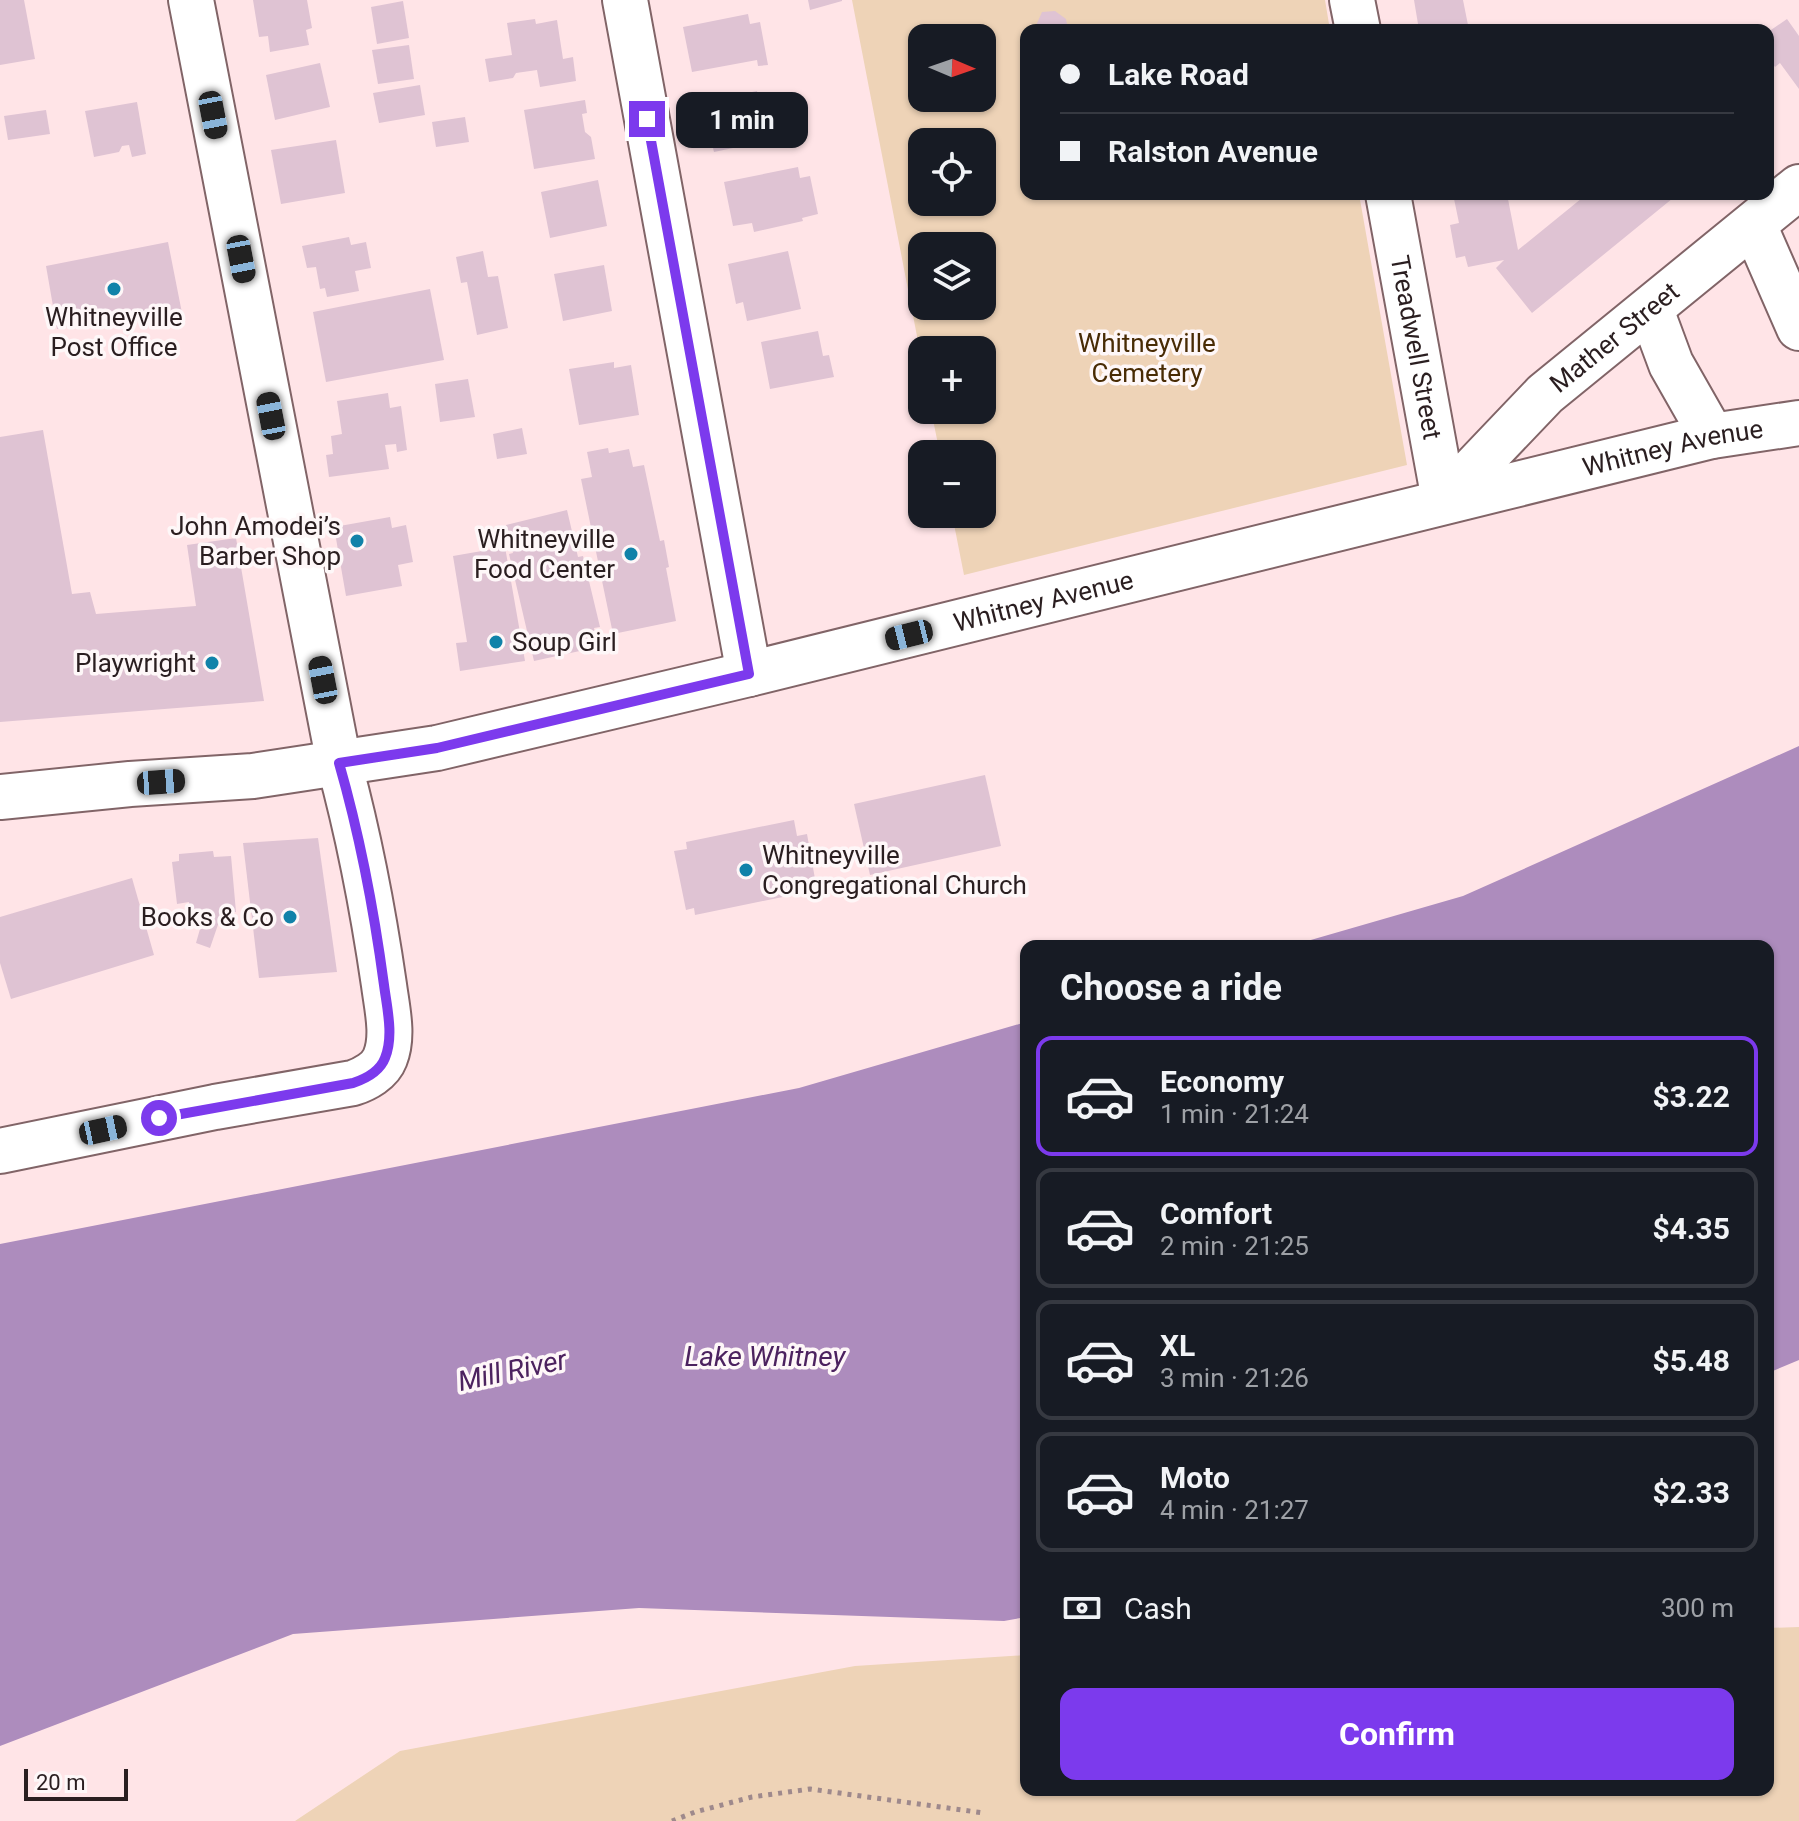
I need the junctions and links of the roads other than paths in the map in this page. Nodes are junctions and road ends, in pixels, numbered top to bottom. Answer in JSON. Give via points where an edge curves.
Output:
{"nodes":[{"id":1,"x":191,"y":0,"type":"edge"},
{"id":2,"x":625,"y":0,"type":"edge"},
{"id":3,"x":1352,"y":0,"type":"edge"},
{"id":4,"x":1357,"y":24,"type":"edge"},
{"id":5,"x":1799,"y":187,"type":"edge"},
{"id":6,"x":1389,"y":200,"type":"edge"},
{"id":7,"x":1754,"y":225,"type":"junction"},
{"id":8,"x":1787,"y":264,"type":"edge"},
{"id":9,"x":1651,"y":310,"type":"junction"},
{"id":10,"x":1798,"y":322,"type":"edge"},
{"id":11,"x":1799,"y":423,"type":"edge"},
{"id":12,"x":1712,"y":436,"type":"junction"},
{"id":13,"x":1444,"y":500,"type":"junction"},
{"id":14,"x":749,"y":674,"type":"junction"},
{"id":15,"x":339,"y":763,"type":"junction"},
{"id":16,"x":0,"y":797,"type":"edge"},
{"id":17,"x":0,"y":1151,"type":"edge"}],
"edges":[{"from":1,"to":15,"type":"main road"},
{"from":2,"to":14,"type":"main road"},
{"from":3,"to":4,"type":"main road"},
{"from":5,"to":7,"type":"main road","name":"Mather Street"},
{"from":6,"to":13,"type":"main road","name":"Treadwell Street"},
{"from":7,"to":8,"type":"main road"},
{"from":7,"to":9,"type":"main road","name":"Mather Street"},
{"from":8,"to":10,"type":"main road"},
{"from":9,"to":12,"type":"main road","via":[[1671,364]]},
{"from":9,"to":13,"type":"main road","name":"Mather Street","via":[[1545,394]]},
{"from":11,"to":12,"type":"main road","name":"Whitney Avenue"},
{"from":12,"to":13,"type":"main road","name":"Whitney Avenue"},
{"from":13,"to":14,"type":"main road","name":"Whitney Avenue"},
{"from":14,"to":15,"type":"main road","name":"Whitney Avenue","via":[[437,748]]},
{"from":15,"to":16,"type":"main road","name":"Whitney Avenue","via":[[253,776]]},
{"from":15,"to":17,"type":"main road","via":[[380,957],[390,1037],[385,1060],[368,1078],[353,1083]]}]}
